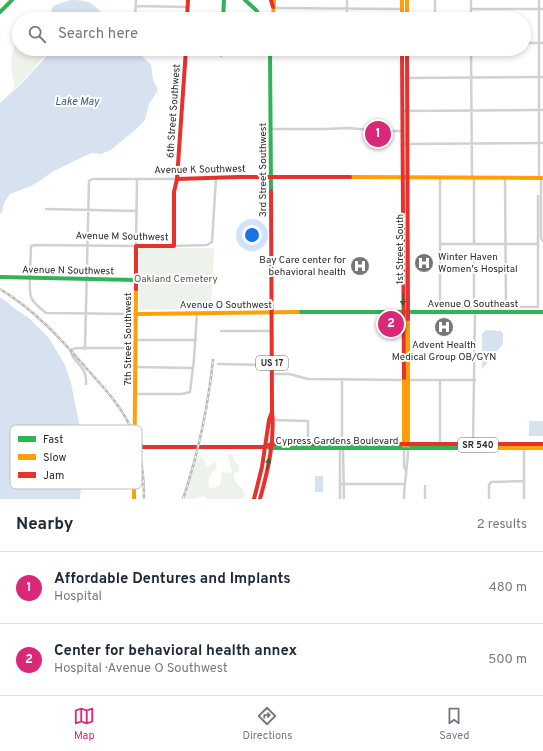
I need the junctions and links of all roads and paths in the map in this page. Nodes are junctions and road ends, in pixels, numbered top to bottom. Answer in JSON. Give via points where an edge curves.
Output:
{"nodes":[{"id":1,"x":12,"y":0,"type":"edge"},
{"id":2,"x":136,"y":0,"type":"edge"},
{"id":3,"x":188,"y":0,"type":"edge"},
{"id":4,"x":224,"y":0,"type":"edge"},
{"id":5,"x":245,"y":0,"type":"edge"},
{"id":6,"x":273,"y":0,"type":"edge"},
{"id":7,"x":347,"y":0,"type":"edge"},
{"id":8,"x":402,"y":0,"type":"edge"},
{"id":9,"x":407,"y":0,"type":"edge"},
{"id":10,"x":435,"y":0,"type":"edge"},
{"id":11,"x":472,"y":0,"type":"edge"},
{"id":12,"x":539,"y":0,"type":"edge"},
{"id":13,"x":136,"y":6,"type":"junction"},
{"id":14,"x":188,"y":7,"type":"junction"},
{"id":15,"x":274,"y":8,"type":"junction"},
{"id":16,"x":347,"y":8,"type":"junction"},
{"id":17,"x":404,"y":9,"type":"junction"},
{"id":18,"x":471,"y":9,"type":"joint"},
{"id":19,"x":541,"y":9,"type":"edge"},
{"id":20,"x":0,"y":12,"type":"edge"},
{"id":21,"x":136,"y":12,"type":"edge"},
{"id":22,"x":188,"y":12,"type":"edge"},
{"id":23,"x":223,"y":12,"type":"edge"},
{"id":24,"x":256,"y":12,"type":"edge"},
{"id":25,"x":274,"y":12,"type":"edge"},
{"id":26,"x":347,"y":12,"type":"edge"},
{"id":27,"x":403,"y":12,"type":"edge"},
{"id":28,"x":405,"y":12,"type":"edge"},
{"id":29,"x":435,"y":12,"type":"edge"},
{"id":30,"x":531,"y":43,"type":"edge"},
{"id":31,"x":538,"y":43,"type":"junction"},
{"id":32,"x":543,"y":43,"type":"edge"},
{"id":33,"x":186,"y":56,"type":"edge"},
{"id":34,"x":270,"y":56,"type":"edge"},
{"id":35,"x":403,"y":56,"type":"edge"},
{"id":36,"x":407,"y":56,"type":"edge"},
{"id":37,"x":471,"y":56,"type":"edge"},
{"id":38,"x":471,"y":77,"type":"junction"},
{"id":39,"x":539,"y":77,"type":"junction"},
{"id":40,"x":543,"y":77,"type":"edge"},
{"id":41,"x":405,"y":78,"type":"junction"},
{"id":42,"x":472,"y":110,"type":"junction"},
{"id":43,"x":539,"y":110,"type":"junction"},
{"id":44,"x":543,"y":110,"type":"edge"},
{"id":45,"x":405,"y":111,"type":"junction"},
{"id":46,"x":271,"y":129,"type":"junction"},
{"id":47,"x":403,"y":131,"type":"junction"},
{"id":48,"x":539,"y":143,"type":"junction"},
{"id":49,"x":543,"y":143,"type":"edge"},
{"id":50,"x":405,"y":144,"type":"junction"},
{"id":51,"x":472,"y":144,"type":"junction"},
{"id":52,"x":177,"y":178,"type":"junction"},
{"id":53,"x":216,"y":178,"type":"junction"},
{"id":54,"x":271,"y":178,"type":"junction"},
{"id":55,"x":405,"y":178,"type":"junction"},
{"id":56,"x":440,"y":178,"type":"junction"},
{"id":57,"x":473,"y":178,"type":"junction"},
{"id":58,"x":505,"y":178,"type":"junction"},
{"id":59,"x":541,"y":178,"type":"edge"},
{"id":60,"x":136,"y":179,"type":"junction"},
{"id":61,"x":538,"y":196,"type":"dead end"},
{"id":62,"x":46,"y":210,"type":"dead end"},
{"id":63,"x":88,"y":211,"type":"junction"},
{"id":64,"x":136,"y":211,"type":"junction"},
{"id":65,"x":543,"y":241,"type":"edge"},
{"id":66,"x":440,"y":244,"type":"junction"},
{"id":67,"x":474,"y":244,"type":"junction"},
{"id":68,"x":505,"y":244,"type":"junction"},
{"id":69,"x":538,"y":244,"type":"junction"},
{"id":70,"x":87,"y":245,"type":"junction"},
{"id":71,"x":136,"y":246,"type":"junction"},
{"id":72,"x":174,"y":246,"type":"junction"},
{"id":73,"x":474,"y":261,"type":"dead end"},
{"id":74,"x":0,"y":277,"type":"edge"},
{"id":75,"x":30,"y":279,"type":"junction"},
{"id":76,"x":86,"y":280,"type":"junction"},
{"id":77,"x":136,"y":280,"type":"junction"},
{"id":78,"x":506,"y":308,"type":"junction"},
{"id":79,"x":475,"y":310,"type":"junction"},
{"id":80,"x":272,"y":312,"type":"junction"},
{"id":81,"x":543,"y":312,"type":"edge"},
{"id":82,"x":197,"y":313,"type":"junction"},
{"id":83,"x":405,"y":313,"type":"junction"},
{"id":84,"x":86,"y":314,"type":"junction"},
{"id":85,"x":136,"y":314,"type":"junction"},
{"id":86,"x":403,"y":328,"type":"junction"},
{"id":87,"x":221,"y":331,"type":"dead end"},
{"id":88,"x":272,"y":331,"type":"junction"},
{"id":89,"x":136,"y":340,"type":"junction"},
{"id":90,"x":196,"y":340,"type":"junction"},
{"id":91,"x":408,"y":340,"type":"junction"},
{"id":92,"x":136,"y":348,"type":"junction"},
{"id":93,"x":85,"y":349,"type":"junction"},
{"id":94,"x":218,"y":364,"type":"dead end"},
{"id":95,"x":272,"y":365,"type":"junction"},
{"id":96,"x":135,"y":367,"type":"junction"},
{"id":97,"x":193,"y":368,"type":"junction"},
{"id":98,"x":272,"y":374,"type":"junction"},
{"id":99,"x":342,"y":380,"type":"junction"},
{"id":100,"x":406,"y":380,"type":"junction"},
{"id":101,"x":440,"y":380,"type":"junction"},
{"id":102,"x":475,"y":380,"type":"junction"},
{"id":103,"x":86,"y":384,"type":"dead end"},
{"id":104,"x":136,"y":394,"type":"junction"},
{"id":105,"x":272,"y":411,"type":"junction"},
{"id":106,"x":274,"y":420,"type":"junction"},
{"id":107,"x":135,"y":425,"type":"edge"},
{"id":108,"x":308,"y":444,"type":"junction"},
{"id":109,"x":473,"y":444,"type":"junction"},
{"id":110,"x":271,"y":446,"type":"junction"},
{"id":111,"x":524,"y":446,"type":"junction"},
{"id":112,"x":144,"y":447,"type":"edge"},
{"id":113,"x":265,"y":447,"type":"junction"},
{"id":114,"x":406,"y":447,"type":"junction"},
{"id":115,"x":440,"y":447,"type":"junction"},
{"id":116,"x":456,"y":447,"type":"junction"},
{"id":117,"x":543,"y":447,"type":"edge"},
{"id":118,"x":342,"y":448,"type":"junction"},
{"id":119,"x":524,"y":481,"type":"junction"},
{"id":120,"x":342,"y":484,"type":"junction"},
{"id":121,"x":404,"y":484,"type":"junction"},
{"id":122,"x":425,"y":486,"type":"dead end"},
{"id":123,"x":134,"y":489,"type":"edge"},
{"id":124,"x":134,"y":499,"type":"edge"},
{"id":125,"x":254,"y":499,"type":"edge"},
{"id":126,"x":260,"y":499,"type":"edge"},
{"id":127,"x":340,"y":499,"type":"edge"},
{"id":128,"x":344,"y":499,"type":"edge"},
{"id":129,"x":404,"y":499,"type":"edge"},
{"id":130,"x":425,"y":499,"type":"edge"},
{"id":131,"x":489,"y":499,"type":"edge"},
{"id":132,"x":524,"y":499,"type":"edge"}],
"edges":[{"from":1,"to":20,"type":"main road"},
{"from":2,"to":13,"type":"street"},
{"from":3,"to":14,"type":"main road"},
{"from":4,"to":23,"type":"main road"},
{"from":5,"to":24,"type":"main road"},
{"from":6,"to":15,"type":"main road"},
{"from":7,"to":16,"type":"street"},
{"from":8,"to":17,"type":"main road"},
{"from":9,"to":17,"type":"main road"},
{"from":10,"to":29,"type":"street"},
{"from":11,"to":18,"type":"street"},
{"from":12,"to":19,"type":"street"},
{"from":13,"to":14,"type":"street"},
{"from":13,"to":21,"type":"street"},
{"from":14,"to":22,"type":"main road"},
{"from":15,"to":16,"type":"street"},
{"from":15,"to":25,"type":"main road"},
{"from":16,"to":17,"type":"street"},
{"from":16,"to":26,"type":"street"},
{"from":17,"to":27,"type":"main road"},
{"from":17,"to":28,"type":"main road"},
{"from":18,"to":19,"type":"street"},
{"from":19,"to":31,"type":"street"},
{"from":30,"to":31,"type":"street"},
{"from":31,"to":32,"type":"street"},
{"from":31,"to":39,"type":"street"},
{"from":33,"to":52,"type":"main road","name":"6th Street Southwest"},
{"from":34,"to":46,"type":"main road","name":"3rd Street Southwest","number":"US 17"},
{"from":35,"to":41,"type":"main road","name":"1st Street South"},
{"from":36,"to":41,"type":"main road","name":"1st Street South"},
{"from":37,"to":38,"type":"street"},
{"from":38,"to":39,"type":"street"},
{"from":38,"to":41,"type":"street"},
{"from":38,"to":42,"type":"street"},
{"from":39,"to":40,"type":"street"},
{"from":39,"to":43,"type":"street"},
{"from":41,"to":45,"type":"main road","name":"1st Street South"},
{"from":42,"to":43,"type":"street"},
{"from":42,"to":45,"type":"street"},
{"from":42,"to":51,"type":"street"},
{"from":43,"to":44,"type":"street"},
{"from":43,"to":48,"type":"street"},
{"from":45,"to":47,"type":"main road","name":"1st Street South"},
{"from":45,"to":50,"type":"main road","name":"1st Street South"},
{"from":46,"to":47,"type":"street","via":[[348,128]]},
{"from":46,"to":54,"type":"main road","name":"3rd Street Southwest","number":"US 17"},
{"from":47,"to":50,"type":"main road","name":"1st Street South"},
{"from":48,"to":49,"type":"street"},
{"from":48,"to":51,"type":"street"},
{"from":48,"to":59,"type":"street"},
{"from":50,"to":51,"type":"street"},
{"from":50,"to":55,"type":"main road","name":"1st Street South"},
{"from":51,"to":57,"type":"street"},
{"from":52,"to":53,"type":"main road","name":"Avenue K Southwest"},
{"from":52,"to":60,"type":"street","name":"Avenue K Southwest"},
{"from":52,"to":72,"type":"main road","name":"6th Street Southwest","via":[[174,192]]},
{"from":53,"to":54,"type":"main road","name":"Avenue K Southwest"},
{"from":53,"to":72,"type":"street","name":"Avenue M Southwest","via":[[211,243]]},
{"from":54,"to":55,"type":"main road","name":"Avenue K Southwest"},
{"from":54,"to":80,"type":"main road","name":"3rd Street Southwest","number":"US 17"},
{"from":55,"to":56,"type":"main road","name":"Avenue K Southwest"},
{"from":55,"to":83,"type":"main road","name":"1st Street South"},
{"from":56,"to":57,"type":"main road","name":"Avenue K Southwest"},
{"from":56,"to":66,"type":"street"},
{"from":57,"to":58,"type":"main road","name":"Avenue K Southwest"},
{"from":57,"to":67,"type":"street"},
{"from":58,"to":59,"type":"main road","name":"Avenue K Southwest"},
{"from":58,"to":68,"type":"street"},
{"from":59,"to":65,"type":"street"},
{"from":60,"to":63,"type":"street","name":"Avenue K Southwest","via":[[93,178],[90,180]]},
{"from":60,"to":64,"type":"street","name":"7th Street Southwest"},
{"from":61,"to":69,"type":"street"},
{"from":62,"to":63,"type":"street"},
{"from":63,"to":64,"type":"street"},
{"from":63,"to":70,"type":"street"},
{"from":64,"to":71,"type":"street","name":"7th Street Southwest"},
{"from":66,"to":67,"type":"street"},
{"from":66,"to":79,"type":"street","via":[[440,307]]},
{"from":67,"to":68,"type":"street"},
{"from":68,"to":69,"type":"street"},
{"from":68,"to":78,"type":"street"},
{"from":69,"to":78,"type":"street","via":[[538,307]]},
{"from":70,"to":71,"type":"street","name":"Avenue M Southwest"},
{"from":70,"to":75,"type":"street","name":"Avenue M Southwest","via":[[32,245]]},
{"from":70,"to":76,"type":"street"},
{"from":71,"to":72,"type":"main road","name":"Avenue M Southwest"},
{"from":71,"to":77,"type":"main road","name":"7th Street Southwest"},
{"from":73,"to":79,"type":"street"},
{"from":74,"to":75,"type":"main road","name":"Avenue N Southwest"},
{"from":75,"to":76,"type":"main road","name":"Avenue N Southwest"},
{"from":75,"to":84,"type":"street","name":"Avenue O Southwest","via":[[30,296],[44,312]]},
{"from":76,"to":77,"type":"main road","name":"Avenue N Southwest"},
{"from":76,"to":84,"type":"street"},
{"from":77,"to":85,"type":"main road","name":"7th Street Southwest"},
{"from":78,"to":79,"type":"street"},
{"from":79,"to":81,"type":"main road","name":"Avenue O Southeast"},
{"from":79,"to":83,"type":"main road","name":"Avenue O Southeast"},
{"from":79,"to":102,"type":"street"},
{"from":80,"to":82,"type":"main road","name":"Avenue O Southwest"},
{"from":80,"to":83,"type":"main road","name":"Avenue O Southwest"},
{"from":80,"to":88,"type":"main road","name":"3rd Street Southwest","number":"US 17"},
{"from":82,"to":85,"type":"main road","name":"Avenue O Southwest"},
{"from":82,"to":90,"type":"street"},
{"from":83,"to":86,"type":"main road","name":"1st Street South"},
{"from":83,"to":91,"type":"main road","name":"1st Street South"},
{"from":84,"to":85,"type":"street","name":"Avenue O Southwest"},
{"from":84,"to":93,"type":"street"},
{"from":85,"to":89,"type":"main road","name":"7th Street Southwest"},
{"from":86,"to":91,"type":"main road"},
{"from":86,"to":100,"type":"main road","name":"1st Street South"},
{"from":87,"to":88,"type":"street"},
{"from":88,"to":95,"type":"main road","name":"3rd Street Southwest","number":"US 17"},
{"from":89,"to":90,"type":"street"},
{"from":89,"to":92,"type":"main road","name":"7th Street Southwest"},
{"from":90,"to":97,"type":"street"},
{"from":91,"to":100,"type":"main road","name":"1st Street South"},
{"from":92,"to":93,"type":"street"},
{"from":92,"to":96,"type":"main road","name":"7th Street Southwest"},
{"from":93,"to":103,"type":"street","via":[[73,348],[70,352],[86,373]]},
{"from":94,"to":95,"type":"street"},
{"from":95,"to":98,"type":"main road","name":"3rd Street Southwest","number":"US 17"},
{"from":96,"to":97,"type":"street"},
{"from":96,"to":104,"type":"main road","name":"7th Street Southwest"},
{"from":97,"to":104,"type":"street","via":[[189,392]]},
{"from":98,"to":99,"type":"street","via":[[289,374],[308,380]]},
{"from":98,"to":105,"type":"main road","name":"3rd Street Southwest","number":"US 17"},
{"from":99,"to":100,"type":"street"},
{"from":99,"to":118,"type":"street"},
{"from":100,"to":101,"type":"street"},
{"from":100,"to":114,"type":"main road","name":"1st Street South"},
{"from":101,"to":102,"type":"street"},
{"from":101,"to":115,"type":"street"},
{"from":102,"to":109,"type":"street"},
{"from":104,"to":107,"type":"main road","name":"7th Street Southwest"},
{"from":105,"to":106,"type":"main road","name":"3rd Street Southwest","number":"US 17"},
{"from":105,"to":113,"type":"main road","name":"3rd Street Southwest","number":"US 17"},
{"from":106,"to":108,"type":"street","via":[[308,420]]},
{"from":106,"to":110,"type":"main road","name":"3rd Street Southwest","number":"US 17"},
{"from":108,"to":110,"type":"main road","name":"Cypress Gardens Boulevard","number":"SR 540"},
{"from":108,"to":118,"type":"main road","name":"Cypress Gardens Boulevard","number":"SR 540"},
{"from":109,"to":111,"type":"main road","name":"Cypress Gardens Boulevard","number":"SR 540"},
{"from":109,"to":116,"type":"main road","name":"Cypress Gardens Boulevard","number":"SR 540"},
{"from":110,"to":113,"type":"main road","name":"Cypress Gardens Boulevard","number":"SR 540"},
{"from":110,"to":118,"type":"main road","name":"Cypress Gardens Boulevard","number":"SR 540"},
{"from":126,"to":110,"type":"main road","number":"US 17","one_way":true},
{"from":111,"to":116,"type":"main road","name":"Cypress Gardens Boulevard","number":"SR 540"},
{"from":111,"to":117,"type":"main road","name":"Cypress Gardens Boulevard","number":"SR 540"},
{"from":111,"to":119,"type":"street"},
{"from":112,"to":113,"type":"main road"},
{"from":113,"to":125,"type":"main road","number":"US 17"},
{"from":114,"to":115,"type":"main road","name":"Cypress Gardens Boulevard","number":"SR 540"},
{"from":114,"to":118,"type":"main road","name":"Cypress Gardens Boulevard","number":"SR 540"},
{"from":114,"to":121,"type":"street","via":[[408,465]]},
{"from":115,"to":116,"type":"main road","name":"Cypress Gardens Boulevard","number":"SR 540"},
{"from":118,"to":120,"type":"street"},
{"from":119,"to":131,"type":"street","via":[[491,482]]},
{"from":119,"to":132,"type":"street"},
{"from":120,"to":121,"type":"street"},
{"from":120,"to":127,"type":"street"},
{"from":120,"to":128,"type":"street"},
{"from":121,"to":129,"type":"street"},
{"from":122,"to":130,"type":"street"},
{"from":123,"to":124,"type":"main road","name":"7th Street Southwest"}]}
